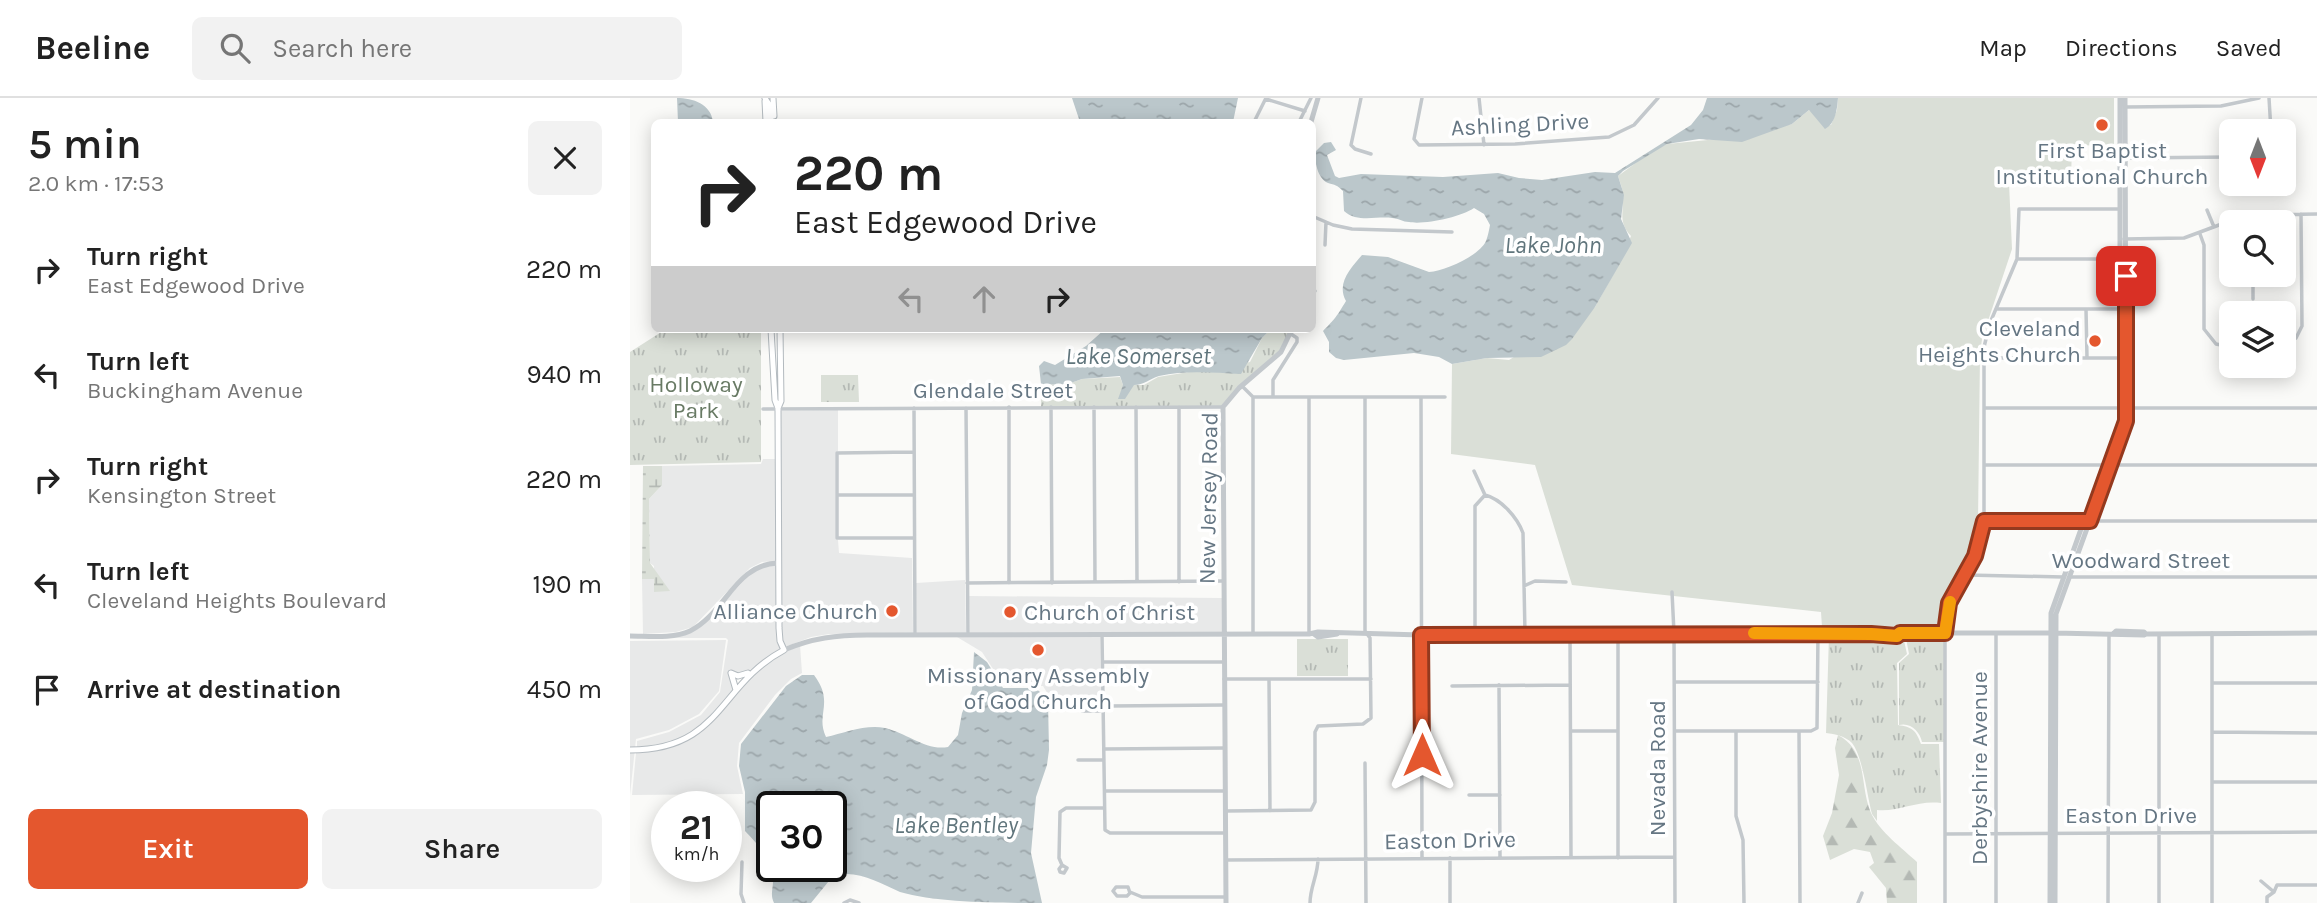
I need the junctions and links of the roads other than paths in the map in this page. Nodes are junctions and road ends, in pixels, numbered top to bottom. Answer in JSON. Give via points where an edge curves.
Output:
{"nodes":[{"id":1,"x":765,"y":98,"type":"edge"},
{"id":2,"x":773,"y":98,"type":"edge"},
{"id":3,"x":1266,"y":98,"type":"edge"},
{"id":4,"x":1311,"y":98,"type":"edge"},
{"id":5,"x":1318,"y":98,"type":"edge"},
{"id":6,"x":1361,"y":98,"type":"edge"},
{"id":7,"x":1422,"y":98,"type":"edge"},
{"id":8,"x":1479,"y":98,"type":"edge"},
{"id":9,"x":1658,"y":98,"type":"edge"},
{"id":10,"x":2122,"y":98,"type":"edge"},
{"id":11,"x":2259,"y":98,"type":"edge"},
{"id":12,"x":2269,"y":98,"type":"edge"},
{"id":13,"x":2122,"y":107,"type":"junction"},
{"id":14,"x":1305,"y":111,"type":"junction"},
{"id":15,"x":770,"y":119,"type":"edge"},
{"id":16,"x":770,"y":119,"type":"edge"},
{"id":17,"x":1256,"y":119,"type":"edge"},
{"id":18,"x":1301,"y":119,"type":"edge"},
{"id":19,"x":1312,"y":119,"type":"edge"},
{"id":20,"x":2270,"y":119,"type":"edge"},
{"id":21,"x":1484,"y":145,"type":"junction"},
{"id":22,"x":1371,"y":154,"type":"dead end"},
{"id":23,"x":2219,"y":157,"type":"edge"},
{"id":24,"x":2123,"y":158,"type":"junction"},
{"id":25,"x":2123,"y":209,"type":"junction"},
{"id":26,"x":2207,"y":210,"type":"dead end"},
{"id":27,"x":2296,"y":214,"type":"edge"},
{"id":28,"x":2301,"y":214,"type":"junction"},
{"id":29,"x":2317,"y":214,"type":"edge"},
{"id":30,"x":1316,"y":218,"type":"edge"},
{"id":31,"x":1326,"y":222,"type":"junction"},
{"id":32,"x":2219,"y":225,"type":"edge"},
{"id":33,"x":2214,"y":227,"type":"junction"},
{"id":34,"x":1452,"y":232,"type":"dead end"},
{"id":35,"x":2199,"y":233,"type":"junction"},
{"id":36,"x":2123,"y":239,"type":"junction"},
{"id":37,"x":1325,"y":245,"type":"dead end"},
{"id":38,"x":2017,"y":259,"type":"junction"},
{"id":39,"x":2123,"y":259,"type":"junction"},
{"id":40,"x":2253,"y":287,"type":"edge"},
{"id":41,"x":2253,"y":299,"type":"dead end"},
{"id":42,"x":1996,"y":309,"type":"junction"},
{"id":43,"x":2085,"y":309,"type":"junction"},
{"id":44,"x":2123,"y":309,"type":"junction"},
{"id":45,"x":771,"y":333,"type":"edge"},
{"id":46,"x":780,"y":333,"type":"edge"},
{"id":47,"x":1290,"y":333,"type":"edge"},
{"id":48,"x":1292,"y":333,"type":"edge"},
{"id":49,"x":2296,"y":338,"type":"edge"},
{"id":50,"x":2219,"y":345,"type":"edge"},
{"id":51,"x":1984,"y":358,"type":"junction"},
{"id":52,"x":2087,"y":358,"type":"junction"},
{"id":53,"x":2123,"y":358,"type":"junction"},
{"id":54,"x":1242,"y":386,"type":"junction"},
{"id":55,"x":1253,"y":397,"type":"junction"},
{"id":56,"x":1273,"y":397,"type":"junction"},
{"id":57,"x":1309,"y":397,"type":"junction"},
{"id":58,"x":1365,"y":397,"type":"junction"},
{"id":59,"x":1421,"y":397,"type":"junction"},
{"id":60,"x":1445,"y":397,"type":"dead end"},
{"id":61,"x":1009,"y":407,"type":"junction"},
{"id":62,"x":1051,"y":407,"type":"junction"},
{"id":63,"x":1094,"y":407,"type":"junction"},
{"id":64,"x":1136,"y":407,"type":"junction"},
{"id":65,"x":1223,"y":407,"type":"junction"},
{"id":66,"x":778,"y":408,"type":"junction"},
{"id":67,"x":914,"y":408,"type":"junction"},
{"id":68,"x":966,"y":408,"type":"junction"},
{"id":69,"x":1179,"y":408,"type":"junction"},
{"id":70,"x":1984,"y":408,"type":"junction"},
{"id":71,"x":2124,"y":408,"type":"junction"},
{"id":72,"x":2317,"y":408,"type":"edge"},
{"id":73,"x":763,"y":409,"type":"dead end"},
{"id":74,"x":914,"y":452,"type":"junction"},
{"id":75,"x":1984,"y":465,"type":"junction"},
{"id":76,"x":2109,"y":465,"type":"junction"},
{"id":77,"x":2317,"y":465,"type":"edge"},
{"id":78,"x":1474,"y":471,"type":"dead end"},
{"id":79,"x":837,"y":495,"type":"junction"},
{"id":80,"x":914,"y":495,"type":"junction"},
{"id":81,"x":1485,"y":495,"type":"junction"},
{"id":82,"x":1984,"y":521,"type":"junction"},
{"id":83,"x":2088,"y":521,"type":"junction"},
{"id":84,"x":2317,"y":521,"type":"edge"},
{"id":85,"x":914,"y":538,"type":"junction"},
{"id":86,"x":778,"y":563,"type":"junction"},
{"id":87,"x":1966,"y":575,"type":"junction"},
{"id":88,"x":2067,"y":577,"type":"junction"},
{"id":89,"x":2317,"y":577,"type":"edge"},
{"id":90,"x":1223,"y":581,"type":"junction"},
{"id":91,"x":1095,"y":582,"type":"junction"},
{"id":92,"x":1137,"y":582,"type":"junction"},
{"id":93,"x":1179,"y":582,"type":"junction"},
{"id":94,"x":1566,"y":582,"type":"dead end"},
{"id":95,"x":967,"y":583,"type":"junction"},
{"id":96,"x":1009,"y":583,"type":"junction"},
{"id":97,"x":1052,"y":583,"type":"junction"},
{"id":98,"x":1524,"y":586,"type":"junction"},
{"id":99,"x":1672,"y":592,"type":"dead end"},
{"id":100,"x":1618,"y":633,"type":"junction"},
{"id":101,"x":1674,"y":633,"type":"junction"},
{"id":102,"x":1818,"y":633,"type":"junction"},
{"id":103,"x":1945,"y":633,"type":"junction"},
{"id":104,"x":1996,"y":633,"type":"junction"},
{"id":105,"x":2052,"y":633,"type":"junction"},
{"id":106,"x":2212,"y":633,"type":"junction"},
{"id":107,"x":2317,"y":633,"type":"edge"},
{"id":108,"x":1224,"y":634,"type":"junction"},
{"id":109,"x":1253,"y":634,"type":"junction"},
{"id":110,"x":1312,"y":634,"type":"junction"},
{"id":111,"x":1368,"y":634,"type":"junction"},
{"id":112,"x":1475,"y":634,"type":"junction"},
{"id":113,"x":1525,"y":634,"type":"junction"},
{"id":114,"x":1570,"y":634,"type":"junction"},
{"id":115,"x":2111,"y":634,"type":"junction"},
{"id":116,"x":2160,"y":634,"type":"junction"},
{"id":117,"x":915,"y":635,"type":"junction"},
{"id":118,"x":968,"y":635,"type":"junction"},
{"id":119,"x":1102,"y":635,"type":"junction"},
{"id":120,"x":1421,"y":635,"type":"junction"},
{"id":121,"x":630,"y":636,"type":"edge"},
{"id":122,"x":784,"y":650,"type":"junction"},
{"id":123,"x":1103,"y":662,"type":"junction"},
{"id":124,"x":1223,"y":662,"type":"junction"},
{"id":125,"x":751,"y":672,"type":"junction"},
{"id":126,"x":1224,"y":679,"type":"junction"},
{"id":127,"x":1269,"y":679,"type":"junction"},
{"id":128,"x":1371,"y":679,"type":"junction"},
{"id":129,"x":1674,"y":682,"type":"junction"},
{"id":130,"x":1818,"y":682,"type":"junction"},
{"id":131,"x":2212,"y":683,"type":"junction"},
{"id":132,"x":2317,"y":683,"type":"edge"},
{"id":133,"x":1499,"y":685,"type":"junction"},
{"id":134,"x":1570,"y":685,"type":"junction"},
{"id":135,"x":1451,"y":686,"type":"dead end"},
{"id":136,"x":736,"y":690,"type":"junction"},
{"id":137,"x":1224,"y":705,"type":"junction"},
{"id":138,"x":1103,"y":707,"type":"junction"},
{"id":139,"x":1082,"y":711,"type":"dead end"},
{"id":140,"x":1571,"y":731,"type":"junction"},
{"id":141,"x":1618,"y":731,"type":"junction"},
{"id":142,"x":1675,"y":731,"type":"junction"},
{"id":143,"x":1736,"y":731,"type":"junction"},
{"id":144,"x":1799,"y":731,"type":"junction"},
{"id":145,"x":2212,"y":732,"type":"junction"},
{"id":146,"x":2317,"y":733,"type":"edge"},
{"id":147,"x":1225,"y":748,"type":"junction"},
{"id":148,"x":1104,"y":749,"type":"junction"},
{"id":149,"x":630,"y":750,"type":"edge"},
{"id":150,"x":1078,"y":760,"type":"dead end"},
{"id":151,"x":1104,"y":760,"type":"junction"},
{"id":152,"x":1365,"y":763,"type":"dead end"},
{"id":153,"x":2212,"y":782,"type":"junction"},
{"id":154,"x":2317,"y":782,"type":"edge"},
{"id":155,"x":1104,"y":791,"type":"junction"},
{"id":156,"x":1225,"y":791,"type":"junction"},
{"id":157,"x":1469,"y":795,"type":"dead end"},
{"id":158,"x":1500,"y":795,"type":"junction"},
{"id":159,"x":1104,"y":807,"type":"junction"},
{"id":160,"x":1226,"y":811,"type":"junction"},
{"id":161,"x":1270,"y":811,"type":"junction"},
{"id":162,"x":1997,"y":832,"type":"junction"},
{"id":163,"x":2052,"y":832,"type":"junction"},
{"id":164,"x":2109,"y":832,"type":"junction"},
{"id":165,"x":2160,"y":832,"type":"junction"},
{"id":166,"x":2212,"y":832,"type":"junction"},
{"id":167,"x":2317,"y":832,"type":"edge"},
{"id":168,"x":1226,"y":833,"type":"junction"},
{"id":169,"x":1946,"y":834,"type":"junction"},
{"id":170,"x":1571,"y":857,"type":"junction"},
{"id":171,"x":1675,"y":857,"type":"junction"},
{"id":172,"x":1450,"y":858,"type":"junction"},
{"id":173,"x":1500,"y":858,"type":"junction"},
{"id":174,"x":1618,"y":858,"type":"junction"},
{"id":175,"x":1318,"y":859,"type":"junction"},
{"id":176,"x":1366,"y":859,"type":"junction"},
{"id":177,"x":1422,"y":859,"type":"junction"},
{"id":178,"x":1226,"y":860,"type":"junction"},
{"id":179,"x":1062,"y":866,"type":"dead end"},
{"id":180,"x":2261,"y":881,"type":"dead end"},
{"id":181,"x":741,"y":882,"type":"edge"},
{"id":182,"x":2317,"y":885,"type":"edge"},
{"id":183,"x":1130,"y":892,"type":"junction"},
{"id":184,"x":2274,"y":892,"type":"junction"},
{"id":185,"x":1862,"y":893,"type":"dead end"},
{"id":186,"x":1226,"y":900,"type":"edge"},
{"id":187,"x":744,"y":903,"type":"edge"},
{"id":188,"x":844,"y":903,"type":"edge"},
{"id":189,"x":859,"y":903,"type":"edge"},
{"id":190,"x":1310,"y":903,"type":"edge"},
{"id":191,"x":1366,"y":903,"type":"edge"},
{"id":192,"x":1450,"y":903,"type":"edge"},
{"id":193,"x":1675,"y":903,"type":"edge"},
{"id":194,"x":1744,"y":903,"type":"edge"},
{"id":195,"x":1800,"y":903,"type":"edge"},
{"id":196,"x":1858,"y":903,"type":"edge"},
{"id":197,"x":1945,"y":903,"type":"edge"},
{"id":198,"x":1996,"y":903,"type":"edge"},
{"id":199,"x":2052,"y":903,"type":"edge"},
{"id":200,"x":2108,"y":903,"type":"edge"},
{"id":201,"x":2160,"y":903,"type":"edge"},
{"id":202,"x":2212,"y":903,"type":"edge"},
{"id":203,"x":2267,"y":903,"type":"edge"}],
"edges":[{"from":1,"to":15,"type":"main road"},
{"from":2,"to":16,"type":"main road"},
{"from":3,"to":14,"type":"street"},
{"from":3,"to":17,"type":"street"},
{"from":4,"to":14,"type":"street"},
{"from":5,"to":19,"type":"street"},
{"from":6,"to":22,"type":"street","via":[[1351,145]]},
{"from":7,"to":21,"type":"street","name":"Ashling Drive","via":[[1416,143]]},
{"from":8,"to":21,"type":"street"},
{"from":9,"to":21,"type":"street","name":"Ashling Drive","via":[[1634,125],[1616,135]]},
{"from":10,"to":13,"type":"street"},
{"from":11,"to":13,"type":"street","via":[[2221,106]]},
{"from":12,"to":20,"type":"street"},
{"from":13,"to":24,"type":"street"},
{"from":14,"to":18,"type":"street"},
{"from":23,"to":24,"type":"street"},
{"from":24,"to":25,"type":"street"},
{"from":25,"to":36,"type":"street"},
{"from":25,"to":38,"type":"street","via":[[2019,209]]},
{"from":26,"to":33,"type":"street"},
{"from":27,"to":28,"type":"street"},
{"from":28,"to":29,"type":"street"},
{"from":28,"to":49,"type":"street","via":[[2302,326]]},
{"from":30,"to":31,"type":"street"},
{"from":31,"to":34,"type":"street","via":[[1352,229]]},
{"from":31,"to":37,"type":"street"},
{"from":32,"to":33,"type":"street"},
{"from":33,"to":35,"type":"street"},
{"from":35,"to":36,"type":"street","via":[[2185,238]]},
{"from":35,"to":50,"type":"street","via":[[2204,246],[2204,329]]},
{"from":36,"to":39,"type":"street"},
{"from":38,"to":39,"type":"street"},
{"from":38,"to":42,"type":"street"},
{"from":39,"to":44,"type":"street"},
{"from":40,"to":41,"type":"street"},
{"from":42,"to":43,"type":"street"},
{"from":42,"to":51,"type":"street"},
{"from":43,"to":44,"type":"street"},
{"from":43,"to":52,"type":"street"},
{"from":44,"to":53,"type":"street"},
{"from":45,"to":66,"type":"main road"},
{"from":46,"to":66,"type":"main road"},
{"from":47,"to":54,"type":"street","name":"New Jersey Road","via":[[1281,352]]},
{"from":48,"to":56,"type":"street","via":[[1297,342],[1273,380]]},
{"from":51,"to":52,"type":"street"},
{"from":51,"to":70,"type":"street"},
{"from":52,"to":53,"type":"street"},
{"from":53,"to":71,"type":"street"},
{"from":54,"to":55,"type":"street"},
{"from":54,"to":65,"type":"street","name":"New Jersey Road"},
{"from":55,"to":56,"type":"street"},
{"from":55,"to":109,"type":"street"},
{"from":56,"to":57,"type":"street"},
{"from":57,"to":58,"type":"street"},
{"from":57,"to":110,"type":"street"},
{"from":58,"to":59,"type":"street"},
{"from":58,"to":111,"type":"street"},
{"from":59,"to":60,"type":"street"},
{"from":59,"to":120,"type":"street"},
{"from":61,"to":62,"type":"street","name":"Glendale Street"},
{"from":61,"to":68,"type":"street","name":"Glendale Street"},
{"from":61,"to":96,"type":"street"},
{"from":62,"to":63,"type":"street","name":"Glendale Street"},
{"from":62,"to":97,"type":"street"},
{"from":63,"to":64,"type":"street","name":"Glendale Street"},
{"from":63,"to":91,"type":"street"},
{"from":64,"to":69,"type":"street","name":"Glendale Street"},
{"from":64,"to":92,"type":"street"},
{"from":65,"to":69,"type":"street","name":"Glendale Street"},
{"from":65,"to":90,"type":"street","name":"New Jersey Road"},
{"from":66,"to":67,"type":"street","name":"Glendale Street"},
{"from":66,"to":73,"type":"street","name":"Glendale Street"},
{"from":66,"to":86,"type":"main road"},
{"from":67,"to":68,"type":"street","name":"Glendale Street"},
{"from":67,"to":74,"type":"street"},
{"from":68,"to":95,"type":"street"},
{"from":69,"to":93,"type":"street"},
{"from":70,"to":71,"type":"street"},
{"from":70,"to":75,"type":"street"},
{"from":71,"to":72,"type":"street"},
{"from":71,"to":76,"type":"street"},
{"from":74,"to":79,"type":"street","via":[[837,453]]},
{"from":74,"to":80,"type":"street"},
{"from":75,"to":76,"type":"street"},
{"from":75,"to":82,"type":"street"},
{"from":76,"to":77,"type":"street"},
{"from":76,"to":83,"type":"street"},
{"from":78,"to":81,"type":"street"},
{"from":79,"to":80,"type":"street"},
{"from":79,"to":85,"type":"street","via":[[837,538]]},
{"from":80,"to":85,"type":"street"},
{"from":81,"to":98,"type":"street","via":[[1497,500],[1522,528]]},
{"from":81,"to":112,"type":"street","via":[[1475,506]]},
{"from":82,"to":83,"type":"street"},
{"from":82,"to":87,"type":"street"},
{"from":83,"to":84,"type":"street"},
{"from":83,"to":88,"type":"street"},
{"from":85,"to":117,"type":"street"},
{"from":86,"to":121,"type":"street","via":[[751,570],[687,632]]},
{"from":86,"to":122,"type":"main road"},
{"from":87,"to":88,"type":"street","name":"Woodward Street"},
{"from":87,"to":103,"type":"street","via":[[1949,603]]},
{"from":88,"to":89,"type":"street","name":"Woodward Street"},
{"from":88,"to":105,"type":"street"},
{"from":90,"to":93,"type":"street"},
{"from":90,"to":108,"type":"street","name":"New Jersey Road"},
{"from":91,"to":92,"type":"street"},
{"from":91,"to":97,"type":"street"},
{"from":92,"to":93,"type":"street"},
{"from":94,"to":98,"type":"street","via":[[1535,581]]},
{"from":95,"to":96,"type":"street"},
{"from":95,"to":118,"type":"street"},
{"from":96,"to":97,"type":"street"},
{"from":98,"to":113,"type":"street"},
{"from":99,"to":101,"type":"street","name":"Nevada Road"},
{"from":100,"to":101,"type":"street"},
{"from":100,"to":114,"type":"street"},
{"from":100,"to":141,"type":"street"},
{"from":101,"to":102,"type":"street"},
{"from":101,"to":129,"type":"street","name":"Nevada Road"},
{"from":102,"to":103,"type":"street"},
{"from":102,"to":130,"type":"street"},
{"from":103,"to":104,"type":"street"},
{"from":103,"to":169,"type":"street"},
{"from":104,"to":105,"type":"street"},
{"from":104,"to":162,"type":"street","name":"Derbyshire Avenue"},
{"from":105,"to":115,"type":"street"},
{"from":105,"to":163,"type":"street"},
{"from":106,"to":107,"type":"street"},
{"from":106,"to":116,"type":"street"},
{"from":106,"to":131,"type":"street"},
{"from":108,"to":109,"type":"street"},
{"from":108,"to":119,"type":"street"},
{"from":108,"to":124,"type":"street","name":"New Jersey Road"},
{"from":109,"to":110,"type":"street"},
{"from":110,"to":111,"type":"street"},
{"from":111,"to":120,"type":"street"},
{"from":111,"to":128,"type":"street"},
{"from":112,"to":113,"type":"street"},
{"from":112,"to":120,"type":"street"},
{"from":113,"to":114,"type":"street"},
{"from":114,"to":134,"type":"street"},
{"from":115,"to":116,"type":"street"},
{"from":115,"to":164,"type":"street"},
{"from":116,"to":165,"type":"street"},
{"from":117,"to":118,"type":"street"},
{"from":117,"to":122,"type":"street","via":[[830,636]]},
{"from":118,"to":119,"type":"street"},
{"from":119,"to":123,"type":"street"},
{"from":120,"to":177,"type":"street"},
{"from":122,"to":125,"type":"main road"},
{"from":123,"to":124,"type":"street"},
{"from":123,"to":138,"type":"street"},
{"from":124,"to":126,"type":"street","name":"New Jersey Road"},
{"from":125,"to":136,"type":"main road"},
{"from":125,"to":136,"type":"main road","via":[[731,673]]},
{"from":126,"to":127,"type":"street"},
{"from":126,"to":137,"type":"street","name":"New Jersey Road"},
{"from":127,"to":128,"type":"street"},
{"from":127,"to":161,"type":"street"},
{"from":128,"to":161,"type":"street","via":[[1371,718],[1367,723],[1321,724],[1316,729],[1313,808]]},
{"from":129,"to":130,"type":"street"},
{"from":129,"to":142,"type":"street","name":"Nevada Road"},
{"from":130,"to":144,"type":"street","via":[[1818,727]]},
{"from":131,"to":132,"type":"street"},
{"from":131,"to":145,"type":"street"},
{"from":133,"to":134,"type":"street"},
{"from":133,"to":135,"type":"street"},
{"from":133,"to":158,"type":"street"},
{"from":134,"to":140,"type":"street"},
{"from":136,"to":149,"type":"main road","via":[[715,718],[692,735],[661,748]]},
{"from":137,"to":138,"type":"street"},
{"from":137,"to":147,"type":"street","name":"New Jersey Road"},
{"from":138,"to":139,"type":"street"},
{"from":138,"to":148,"type":"street"},
{"from":140,"to":141,"type":"street"},
{"from":140,"to":170,"type":"street"},
{"from":141,"to":174,"type":"street"},
{"from":142,"to":143,"type":"street"},
{"from":142,"to":171,"type":"street","name":"Nevada Road"},
{"from":143,"to":144,"type":"street"},
{"from":143,"to":194,"type":"street","via":[[1736,816],[1743,840]]},
{"from":144,"to":195,"type":"street"},
{"from":145,"to":146,"type":"street"},
{"from":145,"to":153,"type":"street"},
{"from":147,"to":148,"type":"street"},
{"from":147,"to":156,"type":"street","name":"New Jersey Road"},
{"from":148,"to":151,"type":"street"},
{"from":150,"to":151,"type":"street"},
{"from":151,"to":155,"type":"street"},
{"from":152,"to":176,"type":"street"},
{"from":153,"to":154,"type":"street"},
{"from":153,"to":166,"type":"street"},
{"from":155,"to":156,"type":"street"},
{"from":155,"to":159,"type":"street"},
{"from":156,"to":160,"type":"street","name":"New Jersey Road"},
{"from":157,"to":158,"type":"street"},
{"from":158,"to":173,"type":"street"},
{"from":159,"to":168,"type":"street","via":[[1108,833]]},
{"from":159,"to":179,"type":"street","via":[[1060,812]]},
{"from":160,"to":161,"type":"street"},
{"from":160,"to":168,"type":"street","name":"New Jersey Road"},
{"from":162,"to":163,"type":"street","name":"Easton Drive"},
{"from":162,"to":169,"type":"street","name":"Easton Drive"},
{"from":162,"to":198,"type":"street","name":"Derbyshire Avenue"},
{"from":163,"to":164,"type":"street","name":"Easton Drive"},
{"from":163,"to":199,"type":"street"},
{"from":164,"to":165,"type":"street","name":"Easton Drive"},
{"from":164,"to":200,"type":"street"},
{"from":165,"to":166,"type":"street","name":"Easton Drive"},
{"from":165,"to":201,"type":"street"},
{"from":166,"to":167,"type":"street","name":"Easton Drive"},
{"from":166,"to":202,"type":"street"},
{"from":168,"to":178,"type":"street","name":"New Jersey Road"},
{"from":169,"to":197,"type":"street"},
{"from":170,"to":173,"type":"street","name":"Easton Drive"},
{"from":170,"to":174,"type":"street","name":"Easton Drive"},
{"from":171,"to":174,"type":"street","name":"Easton Drive"},
{"from":171,"to":193,"type":"street","name":"Nevada Road"},
{"from":172,"to":173,"type":"street","name":"Easton Drive"},
{"from":172,"to":177,"type":"street","name":"Easton Drive"},
{"from":172,"to":192,"type":"street"},
{"from":175,"to":176,"type":"street","name":"Easton Drive"},
{"from":175,"to":178,"type":"street","name":"Easton Drive"},
{"from":175,"to":190,"type":"street"},
{"from":176,"to":177,"type":"street","name":"Easton Drive"},
{"from":176,"to":191,"type":"street"},
{"from":178,"to":186,"type":"street","name":"New Jersey Road"},
{"from":180,"to":184,"type":"street"},
{"from":181,"to":187,"type":"street"},
{"from":182,"to":184,"type":"street","via":[[2277,885]]},
{"from":183,"to":183,"type":"street","via":[[1126,887],[1113,891],[1117,897]]},
{"from":183,"to":186,"type":"street","via":[[1142,897]]},
{"from":184,"to":203,"type":"street"},
{"from":185,"to":196,"type":"street"},
{"from":188,"to":189,"type":"street"}]}
